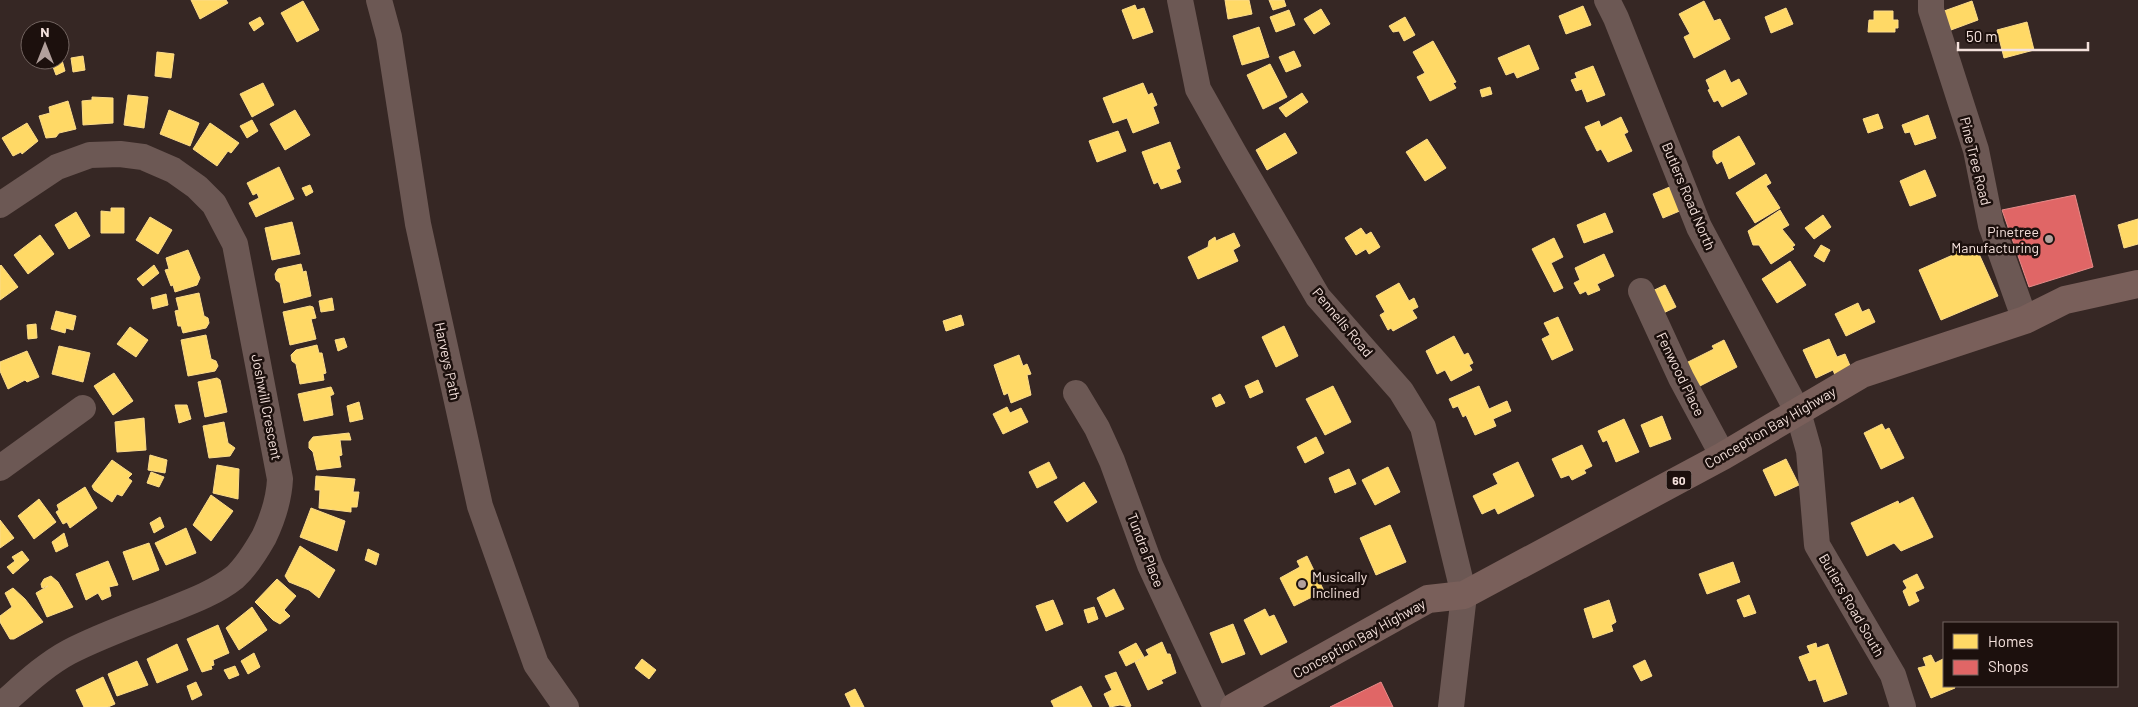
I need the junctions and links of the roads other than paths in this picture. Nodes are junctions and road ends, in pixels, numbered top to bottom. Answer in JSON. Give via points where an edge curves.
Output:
{"nodes":[{"id":1,"x":379,"y":0,"type":"edge"},
{"id":2,"x":1180,"y":0,"type":"edge"},
{"id":3,"x":1607,"y":0,"type":"edge"},
{"id":4,"x":1931,"y":0,"type":"edge"},
{"id":5,"x":0,"y":205,"type":"edge"},
{"id":6,"x":2138,"y":284,"type":"edge"},
{"id":7,"x":1641,"y":291,"type":"dead end"},
{"id":8,"x":2025,"y":320,"type":"junction"},
{"id":9,"x":1076,"y":393,"type":"dead end"},
{"id":10,"x":83,"y":408,"type":"dead end"},
{"id":11,"x":1798,"y":412,"type":"junction"},
{"id":12,"x":1723,"y":456,"type":"junction"},
{"id":13,"x":0,"y":468,"type":"edge"},
{"id":14,"x":1464,"y":595,"type":"junction"},
{"id":15,"x":0,"y":706,"type":"edge"},
{"id":16,"x":566,"y":707,"type":"edge"},
{"id":17,"x":1216,"y":707,"type":"edge"},
{"id":18,"x":1234,"y":707,"type":"edge"},
{"id":19,"x":1451,"y":707,"type":"edge"},
{"id":20,"x":1903,"y":707,"type":"edge"}],
"edges":[{"from":1,"to":16,"type":"street","name":"Harveys Path","via":[[389,37],[418,224],[480,506],[536,664]]},
{"from":2,"to":14,"type":"street","name":"Pennells Road","via":[[1198,89],[1234,153],[1318,297],[1402,391],[1423,427]]},
{"from":3,"to":11,"type":"street","name":"Butlers Road North","via":[[1699,227]]},
{"from":4,"to":8,"type":"street","name":"Pine Tree Road","via":[[1931,10],[1976,150],[1991,225]]},
{"from":5,"to":15,"type":"street","name":"Joshwill Crescent","via":[[57,167],[90,155],[143,157],[173,170],[197,187],[214,204],[235,244],[280,479],[272,520],[248,562],[236,576],[210,593],[68,652]]},
{"from":6,"to":8,"type":"main road","name":"Conception Bay Highway","number":"60","via":[[2065,300]]},
{"from":7,"to":12,"type":"street","name":"Fenwood Place","via":[[1681,378]]},
{"from":8,"to":11,"type":"main road","name":"Conception Bay Highway","number":"60","via":[[1862,374]]},
{"from":9,"to":17,"type":"street","name":"Tundra Place","via":[[1112,461],[1150,564]]},
{"from":10,"to":13,"type":"street"},
{"from":11,"to":12,"type":"main road","name":"Conception Bay Highway","number":"60"},
{"from":11,"to":20,"type":"street","name":"Butlers Road South","via":[[1810,451],[1817,544],[1893,675]]},
{"from":12,"to":14,"type":"main road","name":"Conception Bay Highway","number":"60"},
{"from":14,"to":18,"type":"main road","name":"Conception Bay Highway","number":"60","via":[[1428,599]]},
{"from":14,"to":19,"type":"street"}]}
